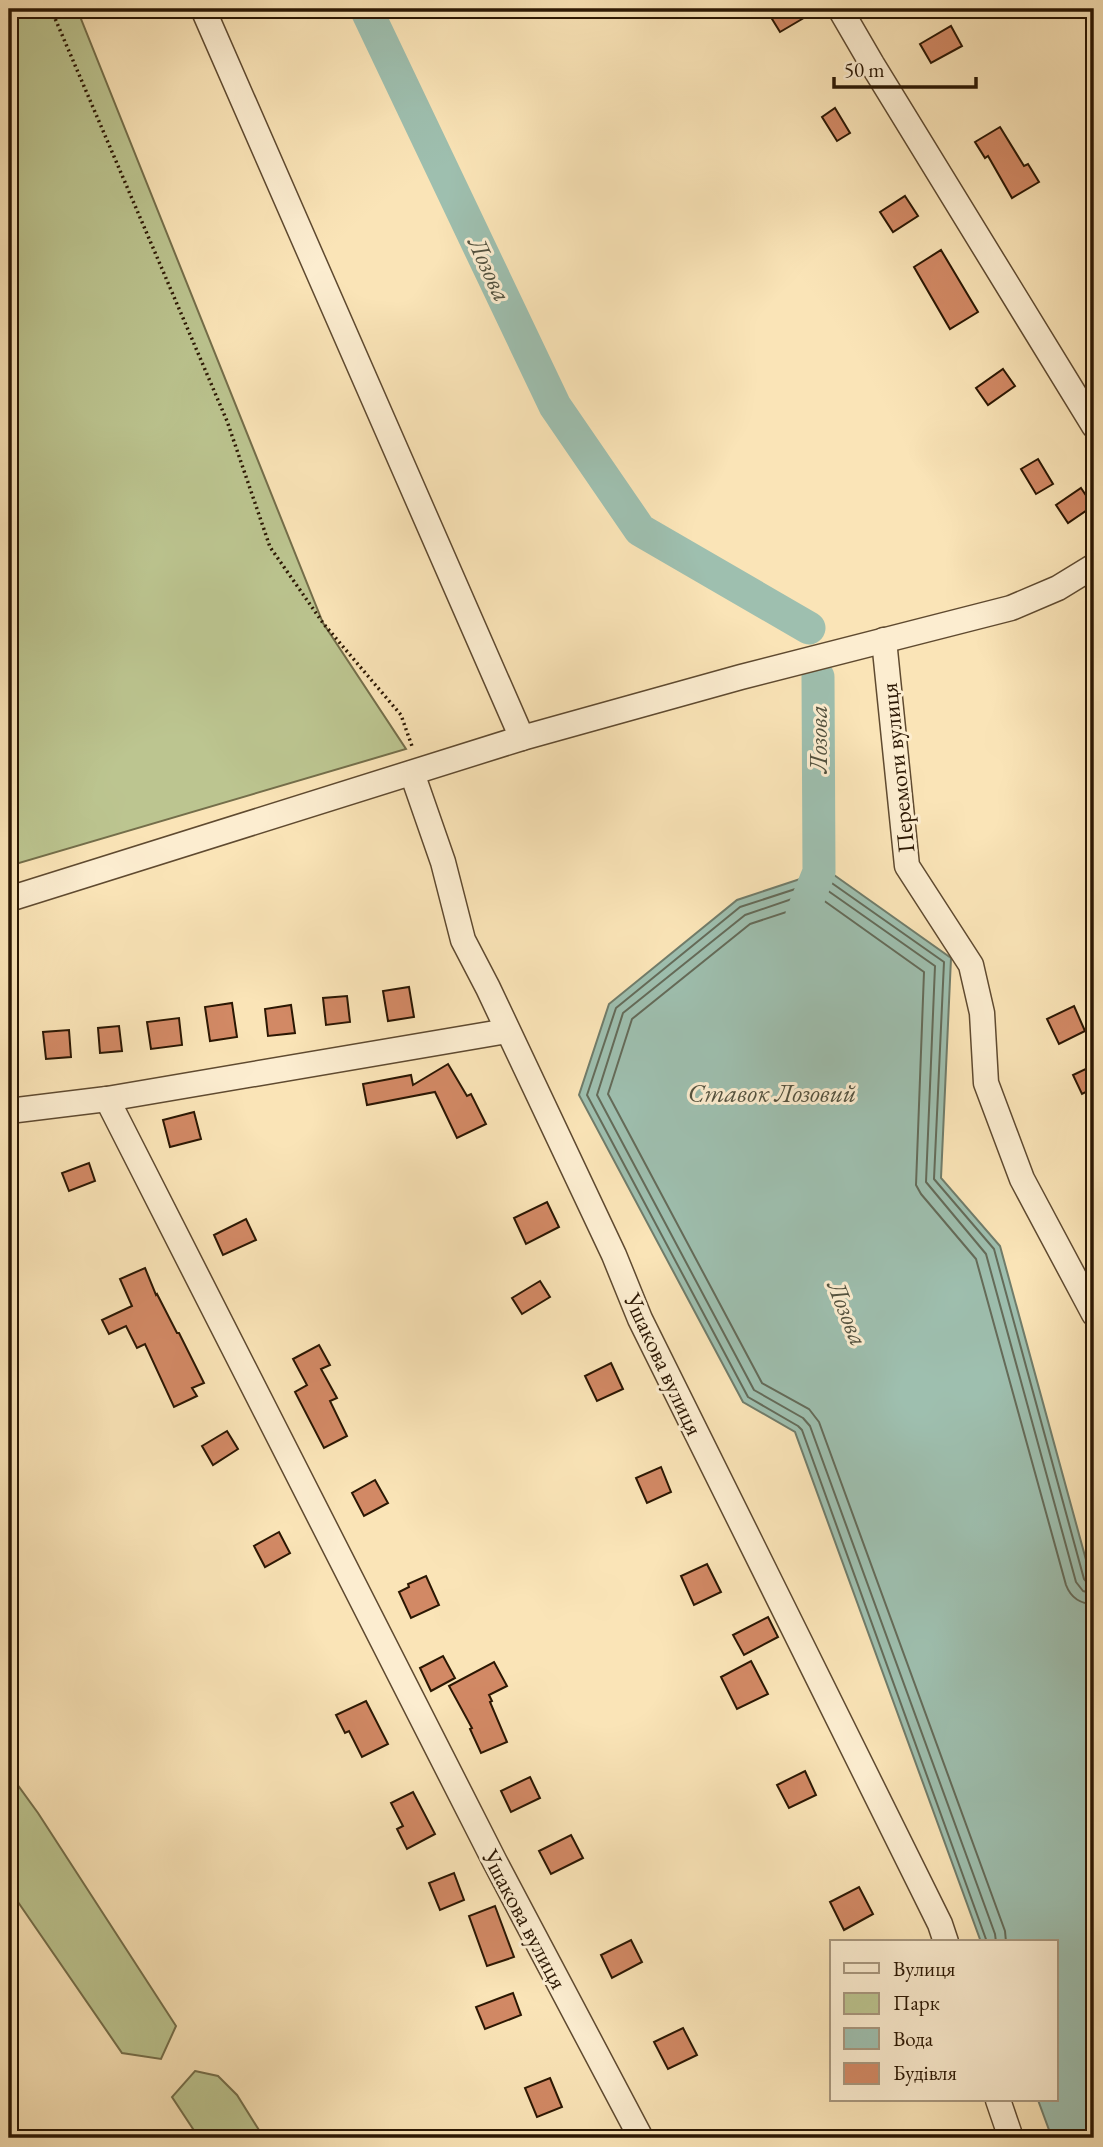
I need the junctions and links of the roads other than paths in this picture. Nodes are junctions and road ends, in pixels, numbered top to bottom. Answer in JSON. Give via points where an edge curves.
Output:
{"nodes":[{"id":1,"x":203,"y":9,"type":"edge"},
{"id":2,"x":840,"y":9,"type":"edge"},
{"id":3,"x":1094,"y":426,"type":"edge"},
{"id":4,"x":1094,"y":566,"type":"edge"},
{"id":5,"x":884,"y":640,"type":"junction"},
{"id":6,"x":522,"y":738,"type":"junction"},
{"id":7,"x":416,"y":772,"type":"junction"},
{"id":8,"x":9,"y":899,"type":"edge"},
{"id":9,"x":507,"y":1031,"type":"junction"},
{"id":10,"x":107,"y":1099,"type":"junction"},
{"id":11,"x":9,"y":1111,"type":"edge"},
{"id":12,"x":1094,"y":1314,"type":"edge"},
{"id":13,"x":945,"y":1940,"type":"edge"},
{"id":14,"x":999,"y":2102,"type":"edge"},
{"id":15,"x":641,"y":2138,"type":"edge"},
{"id":16,"x":1011,"y":2138,"type":"edge"}],
"edges":[{"from":1,"to":6,"type":"street"},
{"from":2,"to":3,"type":"street"},
{"from":4,"to":5,"type":"street","via":[[1011,608]]},
{"from":5,"to":6,"type":"street"},
{"from":5,"to":12,"type":"street","name":"Перемоги вулиця","via":[[907,866],[971,965],[982,1013],[986,1083],[1022,1180]]},
{"from":6,"to":7,"type":"street"},
{"from":7,"to":8,"type":"street"},
{"from":7,"to":9,"type":"street","name":"Ушакова вулиця","via":[[463,940]]},
{"from":9,"to":10,"type":"street"},
{"from":9,"to":13,"type":"street","name":"Ушакова вулиця","via":[[640,1319]]},
{"from":10,"to":11,"type":"street"},
{"from":10,"to":15,"type":"street","name":"Ушакова вулиця","via":[[482,1837]]},
{"from":14,"to":16,"type":"street"}]}
